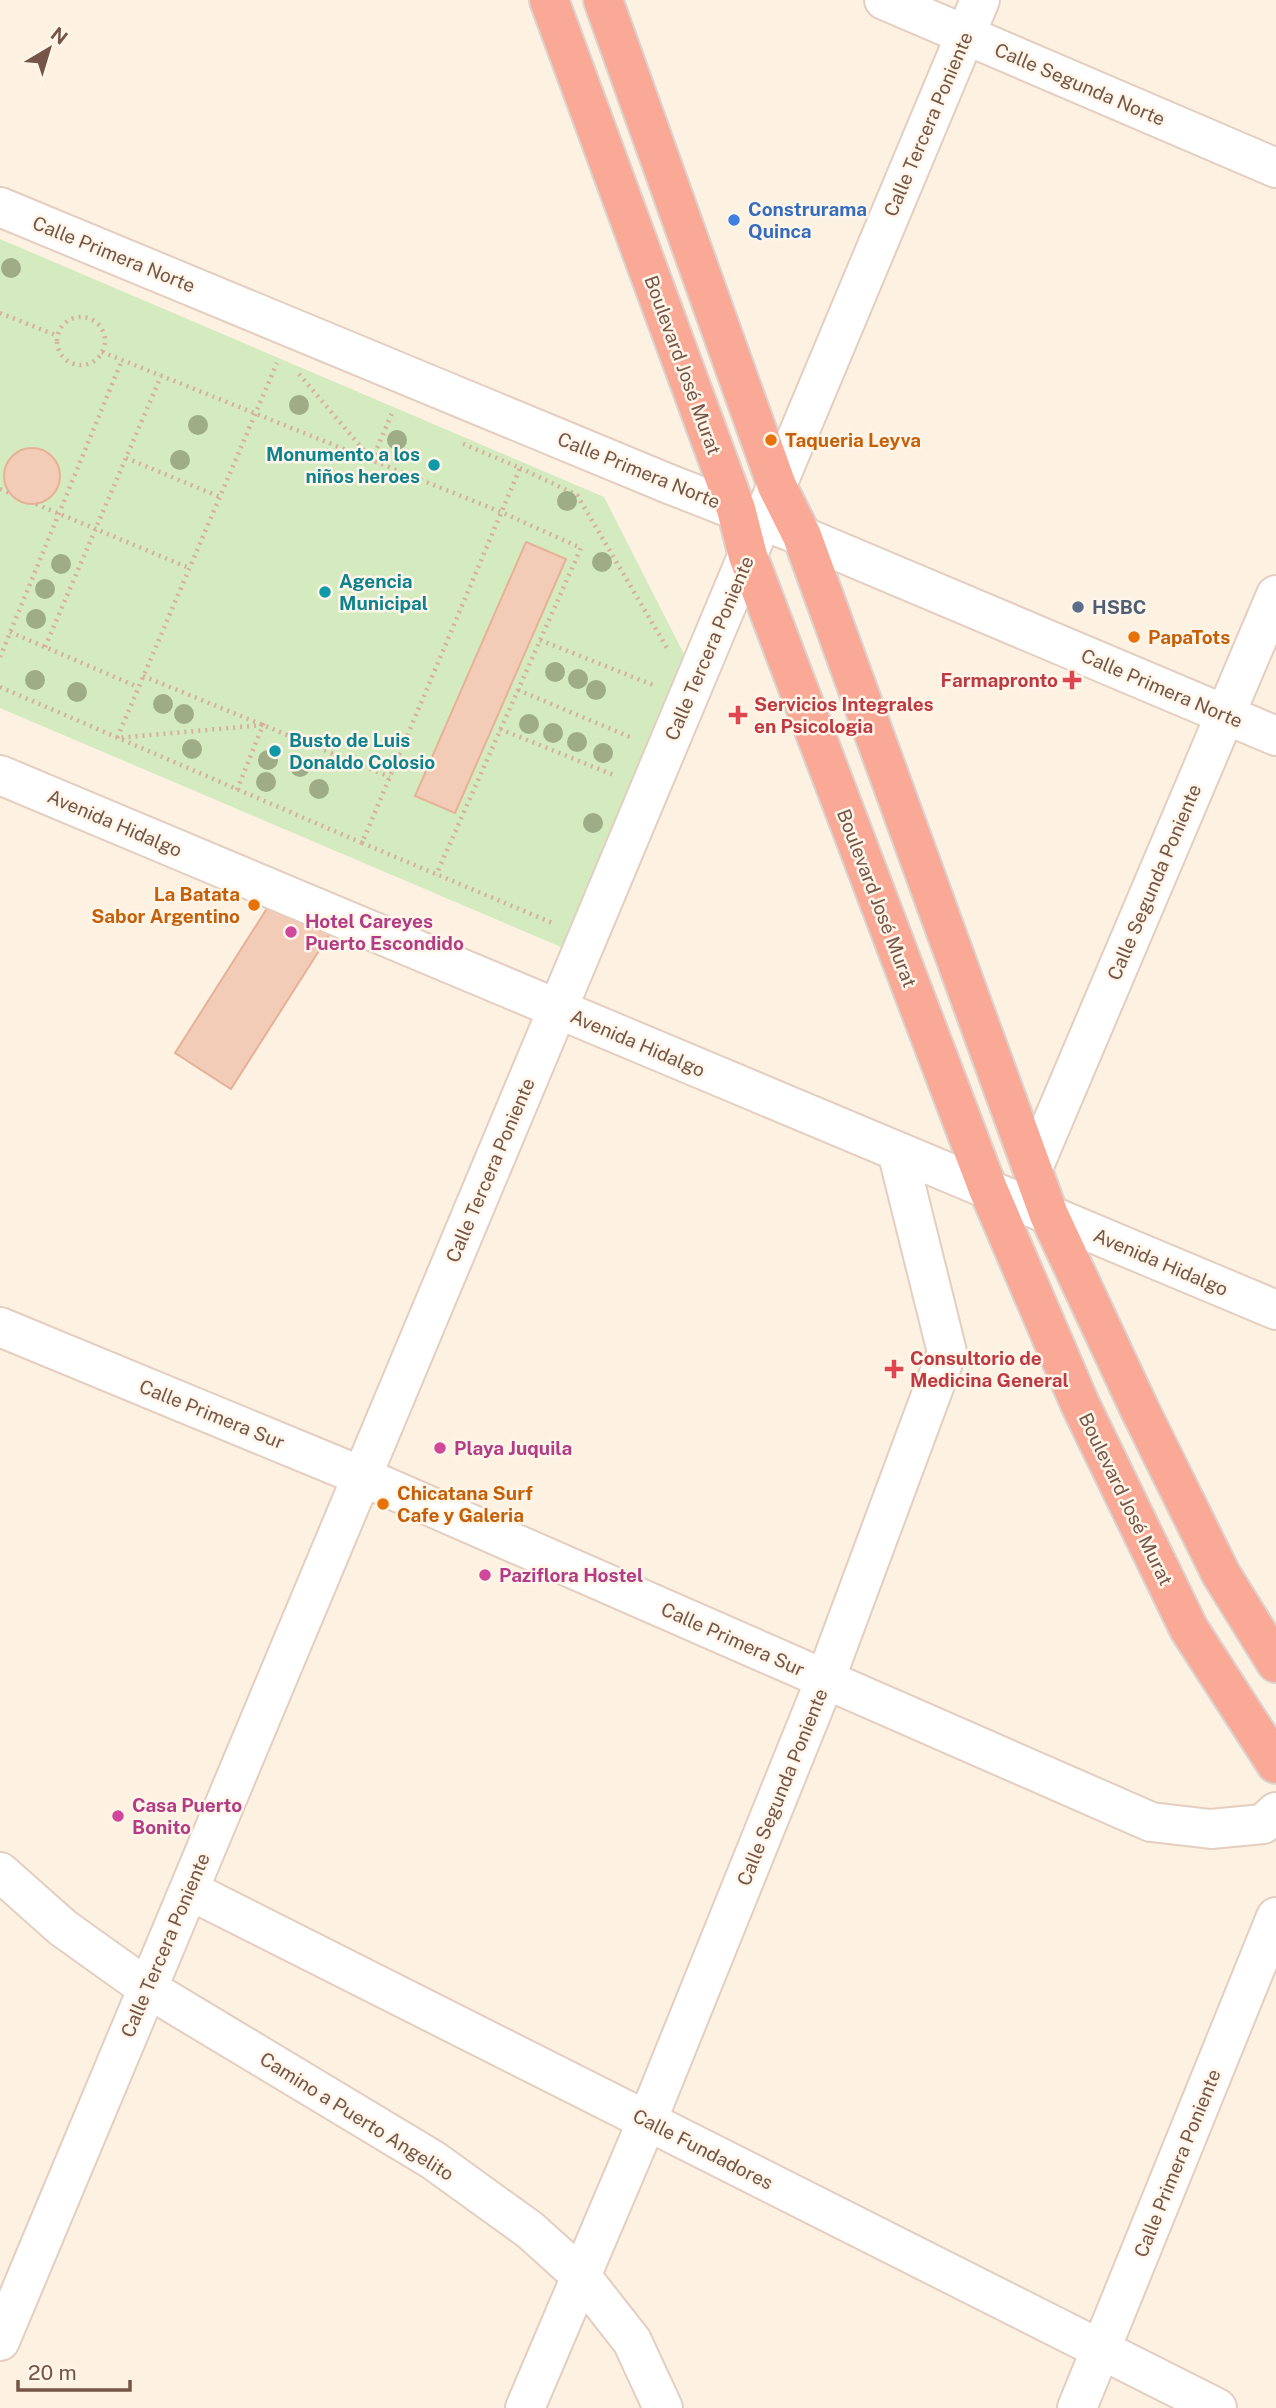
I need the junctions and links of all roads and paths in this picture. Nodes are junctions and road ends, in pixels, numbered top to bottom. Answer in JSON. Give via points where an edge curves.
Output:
{"nodes":[{"id":1,"x":549,"y":0,"type":"edge"},
{"id":2,"x":603,"y":0,"type":"edge"},
{"id":3,"x":884,"y":0,"type":"edge"},
{"id":4,"x":980,"y":0,"type":"edge"},
{"id":5,"x":966,"y":35,"type":"junction"},
{"id":6,"x":1276,"y":168,"type":"edge"},
{"id":7,"x":0,"y":207,"type":"edge"},
{"id":8,"x":0,"y":313,"type":"edge"},
{"id":9,"x":58,"y":336,"type":"junction"},
{"id":10,"x":102,"y":352,"type":"junction"},
{"id":11,"x":265,"y":358,"type":"dead end"},
{"id":12,"x":122,"y":360,"type":"junction"},
{"id":13,"x":277,"y":363,"type":"junction"},
{"id":14,"x":287,"y":368,"type":"dead end"},
{"id":15,"x":161,"y":376,"type":"junction"},
{"id":16,"x":309,"y":377,"type":"dead end"},
{"id":17,"x":380,"y":408,"type":"dead end"},
{"id":18,"x":255,"y":413,"type":"junction"},
{"id":19,"x":456,"y":441,"type":"dead end"},
{"id":20,"x":126,"y":458,"type":"junction"},
{"id":21,"x":372,"y":460,"type":"junction"},
{"id":22,"x":520,"y":468,"type":"junction"},
{"id":23,"x":0,"y":489,"type":"edge"},
{"id":24,"x":10,"y":493,"type":"dead end"},
{"id":25,"x":220,"y":496,"type":"junction"},
{"id":26,"x":36,"y":503,"type":"dead end"},
{"id":27,"x":759,"y":505,"type":"junction"},
{"id":28,"x":501,"y":512,"type":"junction"},
{"id":29,"x":59,"y":513,"type":"junction"},
{"id":30,"x":96,"y":529,"type":"junction"},
{"id":31,"x":802,"y":536,"type":"junction"},
{"id":32,"x":748,"y":556,"type":"junction"},
{"id":33,"x":189,"y":568,"type":"junction"},
{"id":34,"x":1276,"y":595,"type":"edge"},
{"id":35,"x":10,"y":632,"type":"junction"},
{"id":36,"x":540,"y":640,"type":"junction"},
{"id":37,"x":46,"y":647,"type":"junction"},
{"id":38,"x":670,"y":652,"type":"dead end"},
{"id":39,"x":0,"y":657,"type":"edge"},
{"id":40,"x":660,"y":675,"type":"dead end"},
{"id":41,"x":143,"y":676,"type":"junction"},
{"id":42,"x":656,"y":686,"type":"junction"},
{"id":43,"x":0,"y":687,"type":"edge"},
{"id":44,"x":138,"y":687,"type":"junction"},
{"id":45,"x":518,"y":690,"type":"junction"},
{"id":46,"x":651,"y":697,"type":"dead end"},
{"id":47,"x":1225,"y":715,"type":"junction"},
{"id":48,"x":263,"y":725,"type":"junction"},
{"id":49,"x":500,"y":729,"type":"junction"},
{"id":50,"x":1276,"y":736,"type":"edge"},
{"id":51,"x":117,"y":738,"type":"junction"},
{"id":52,"x":634,"y":738,"type":"dead end"},
{"id":53,"x":0,"y":775,"type":"edge"},
{"id":54,"x":390,"y":777,"type":"junction"},
{"id":55,"x":613,"y":789,"type":"dead end"},
{"id":56,"x":237,"y":790,"type":"junction"},
{"id":57,"x":362,"y":843,"type":"junction"},
{"id":58,"x":436,"y":875,"type":"junction"},
{"id":59,"x":561,"y":913,"type":"dead end"},
{"id":60,"x":558,"y":1009,"type":"junction"},
{"id":61,"x":897,"y":1152,"type":"junction"},
{"id":62,"x":1033,"y":1168,"type":"junction"},
{"id":63,"x":988,"y":1189,"type":"junction"},
{"id":64,"x":1049,"y":1215,"type":"junction"},
{"id":65,"x":1276,"y":1310,"type":"edge"},
{"id":66,"x":0,"y":1327,"type":"edge"},
{"id":67,"x":361,"y":1476,"type":"junction"},
{"id":68,"x":1276,"y":1663,"type":"edge"},
{"id":69,"x":825,"y":1680,"type":"junction"},
{"id":70,"x":1276,"y":1764,"type":"edge"},
{"id":71,"x":1276,"y":1812,"type":"edge"},
{"id":72,"x":0,"y":1872,"type":"edge"},
{"id":73,"x":189,"y":1890,"type":"junction"},
{"id":74,"x":1276,"y":1917,"type":"edge"},
{"id":75,"x":148,"y":1988,"type":"junction"},
{"id":76,"x":647,"y":2121,"type":"junction"},
{"id":77,"x":581,"y":2276,"type":"junction"},
{"id":78,"x":0,"y":2341,"type":"edge"},
{"id":79,"x":1102,"y":2351,"type":"junction"},
{"id":80,"x":525,"y":2408,"type":"edge"},
{"id":81,"x":663,"y":2408,"type":"edge"},
{"id":82,"x":1077,"y":2408,"type":"edge"},
{"id":83,"x":1217,"y":2408,"type":"edge"}],
"edges":[{"from":1,"to":27,"type":"highway","name":"Boulevard José Murat"},
{"from":2,"to":27,"type":"highway","name":"Boulevard José Murat"},
{"from":3,"to":5,"type":"street","name":"Calle Segunda Norte"},
{"from":4,"to":5,"type":"street","name":"Calle Tercera Poniente"},
{"from":5,"to":6,"type":"street","name":"Calle Segunda Norte"},
{"from":5,"to":27,"type":"street","name":"Calle Tercera Poniente"},
{"from":7,"to":27,"type":"street","name":"Calle Primera Norte","via":[[670,484]]},
{"from":8,"to":9,"type":"path"},
{"from":9,"to":10,"type":"path","via":[[60,354],[72,363],[94,362]]},
{"from":9,"to":10,"type":"path","via":[[68,321],[84,317],[103,332]]},
{"from":10,"to":12,"type":"path"},
{"from":11,"to":13,"type":"path"},
{"from":12,"to":15,"type":"path"},
{"from":12,"to":29,"type":"path"},
{"from":13,"to":14,"type":"path"},
{"from":13,"to":18,"type":"path"},
{"from":15,"to":18,"type":"path"},
{"from":15,"to":20,"type":"path"},
{"from":16,"to":21,"type":"path","via":[[297,372]]},
{"from":17,"to":21,"type":"path","via":[[392,413]]},
{"from":18,"to":21,"type":"path"},
{"from":18,"to":25,"type":"path"},
{"from":19,"to":22,"type":"path"},
{"from":20,"to":25,"type":"path"},
{"from":20,"to":30,"type":"path"},
{"from":21,"to":28,"type":"path"},
{"from":22,"to":28,"type":"path"},
{"from":22,"to":38,"type":"path","via":[[577,495]]},
{"from":23,"to":24,"type":"path"},
{"from":25,"to":33,"type":"path"},
{"from":26,"to":29,"type":"path"},
{"from":27,"to":31,"type":"highway","name":"Boulevard José Murat"},
{"from":27,"to":32,"type":"highway","name":"Boulevard José Murat"},
{"from":28,"to":36,"type":"path","via":[[581,548]]},
{"from":28,"to":54,"type":"path"},
{"from":29,"to":30,"type":"path"},
{"from":29,"to":35,"type":"path"},
{"from":30,"to":33,"type":"path"},
{"from":30,"to":37,"type":"path"},
{"from":31,"to":47,"type":"street","name":"Calle Primera Norte"},
{"from":31,"to":62,"type":"highway","name":"Boulevard José Murat"},
{"from":32,"to":60,"type":"street","name":"Calle Tercera Poniente"},
{"from":32,"to":63,"type":"highway","name":"Boulevard José Murat"},
{"from":33,"to":41,"type":"path"},
{"from":34,"to":47,"type":"street","name":"Calle Segunda Poniente"},
{"from":35,"to":37,"type":"path"},
{"from":35,"to":39,"type":"path"},
{"from":36,"to":42,"type":"path"},
{"from":36,"to":45,"type":"path"},
{"from":37,"to":44,"type":"path"},
{"from":40,"to":42,"type":"path"},
{"from":41,"to":44,"type":"path"},
{"from":41,"to":48,"type":"path"},
{"from":42,"to":46,"type":"path"},
{"from":43,"to":51,"type":"path"},
{"from":44,"to":51,"type":"path"},
{"from":45,"to":49,"type":"path"},
{"from":45,"to":52,"type":"path"},
{"from":47,"to":50,"type":"street","name":"Calle Primera Norte"},
{"from":47,"to":62,"type":"street","name":"Calle Segunda Poniente"},
{"from":48,"to":51,"type":"path"},
{"from":48,"to":54,"type":"path"},
{"from":48,"to":56,"type":"path"},
{"from":49,"to":55,"type":"path","via":[[618,776]]},
{"from":49,"to":58,"type":"path"},
{"from":51,"to":56,"type":"path"},
{"from":53,"to":60,"type":"street","name":"Avenida Hidalgo"},
{"from":54,"to":57,"type":"path"},
{"from":56,"to":57,"type":"path"},
{"from":57,"to":58,"type":"path"},
{"from":58,"to":59,"type":"path","via":[[556,925]]},
{"from":60,"to":61,"type":"street","name":"Avenida Hidalgo"},
{"from":60,"to":67,"type":"street","name":"Calle Tercera Poniente"},
{"from":61,"to":63,"type":"street","name":"Avenida Hidalgo"},
{"from":61,"to":69,"type":"street","name":"Calle Segunda Poniente","via":[[947,1352]]},
{"from":62,"to":64,"type":"highway","name":"Boulevard José Murat"},
{"from":63,"to":64,"type":"street","name":"Avenida Hidalgo"},
{"from":63,"to":70,"type":"highway","name":"Boulevard José Murat","via":[[1080,1404],[1189,1629]]},
{"from":64,"to":65,"type":"street","name":"Avenida Hidalgo"},
{"from":64,"to":68,"type":"highway","name":"Boulevard José Murat","via":[[1220,1574]]},
{"from":66,"to":67,"type":"street","name":"Calle Primera Sur"},
{"from":67,"to":69,"type":"street","name":"Calle Primera Sur"},
{"from":67,"to":73,"type":"street","name":"Calle Tercera Poniente"},
{"from":69,"to":71,"type":"street","name":"Calle Primera Sur","via":[[1151,1822],[1211,1829],[1264,1824]]},
{"from":69,"to":76,"type":"street","name":"Calle Segunda Poniente"},
{"from":72,"to":75,"type":"street","name":"Camino a Puerto Angelito","via":[[63,1928]]},
{"from":73,"to":75,"type":"street","name":"Calle Tercera Poniente"},
{"from":73,"to":76,"type":"street","name":"Calle Fundadores"},
{"from":74,"to":79,"type":"street","name":"Calle Primera Poniente"},
{"from":75,"to":77,"type":"street","name":"Camino a Puerto Angelito","via":[[433,2160],[530,2230]]},
{"from":75,"to":78,"type":"street","name":"Calle Tercera Poniente"},
{"from":76,"to":77,"type":"street","name":"Calle Segunda Poniente"},
{"from":76,"to":79,"type":"street","name":"Calle Fundadores"},
{"from":77,"to":80,"type":"street","name":"Calle Segunda Poniente"},
{"from":77,"to":81,"type":"street","name":"Camino a Puerto Angelito","via":[[632,2341]]},
{"from":79,"to":82,"type":"street","name":"Calle Primera Poniente"},
{"from":79,"to":83,"type":"street","name":"Calle Fundadores"}]}
